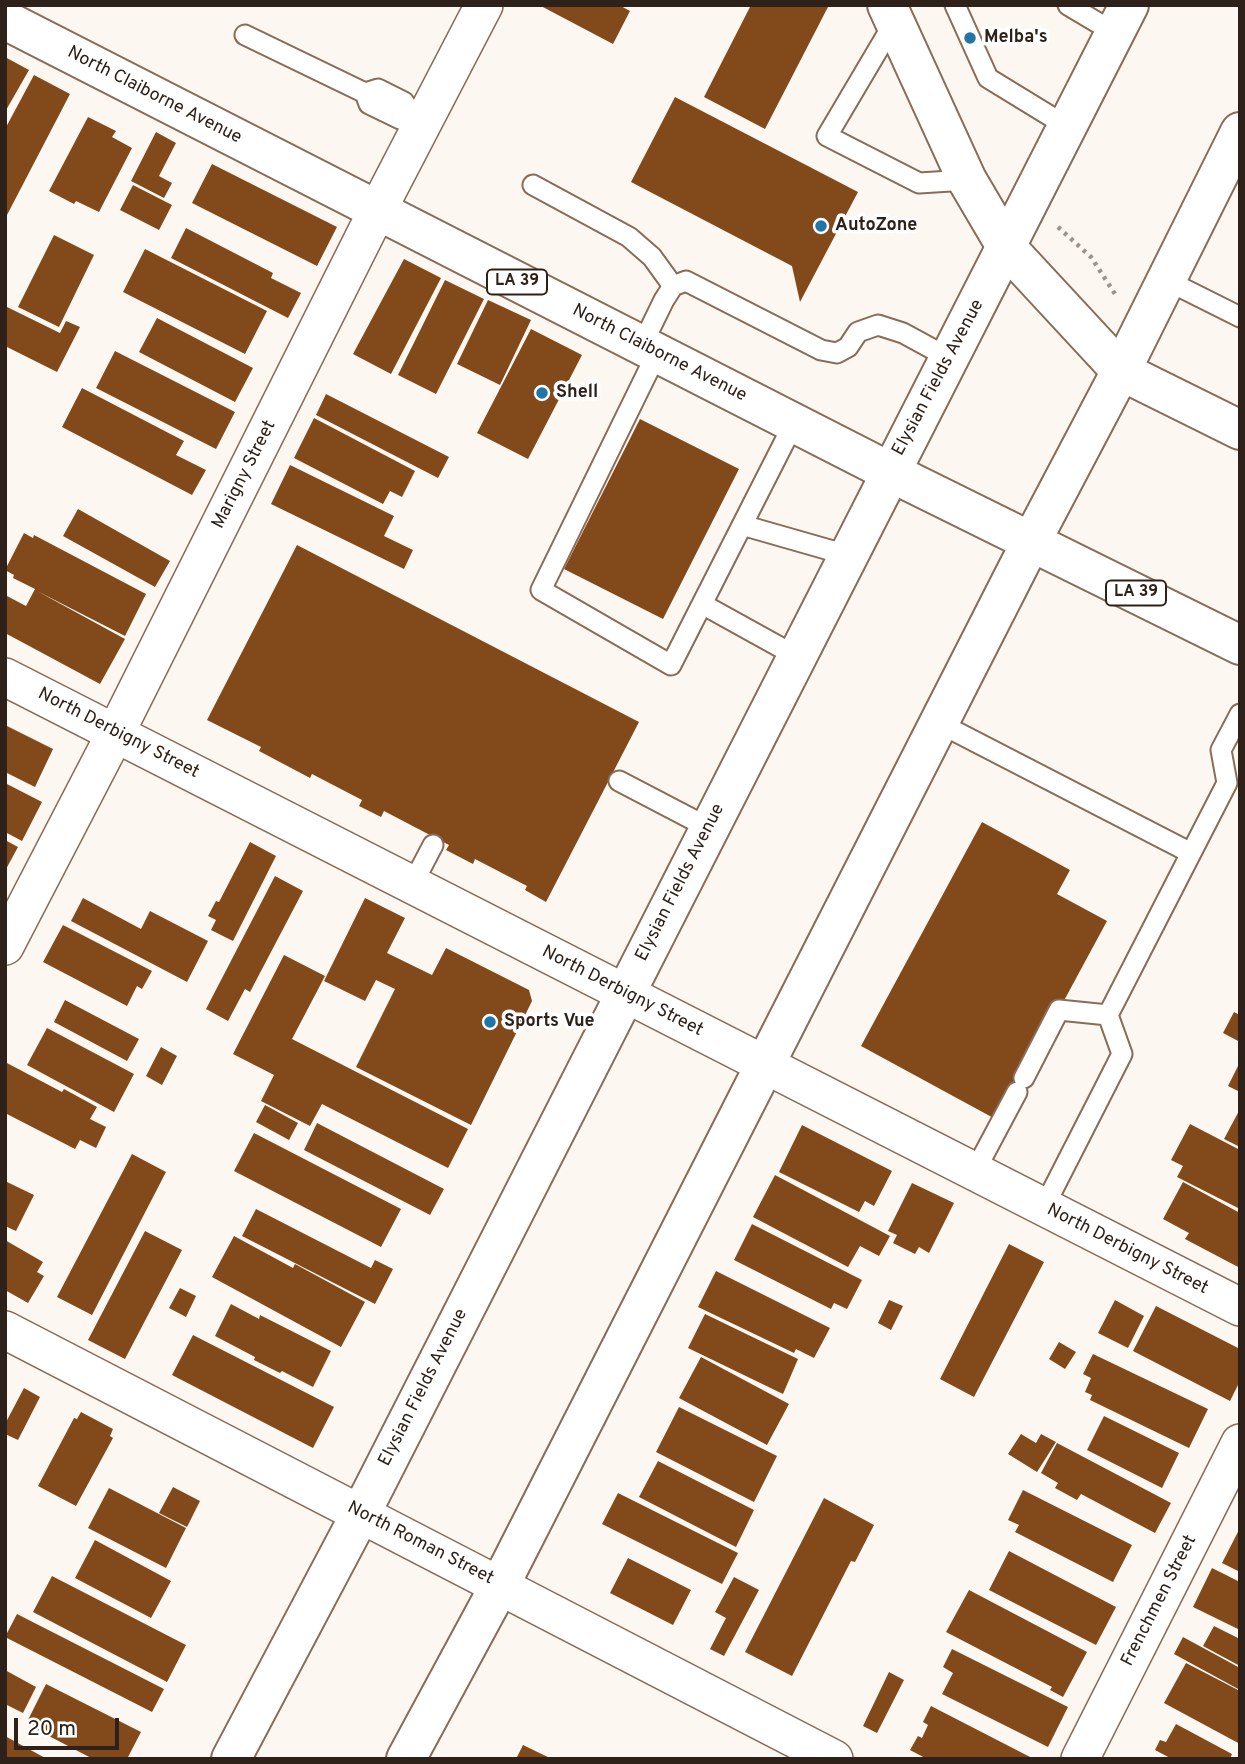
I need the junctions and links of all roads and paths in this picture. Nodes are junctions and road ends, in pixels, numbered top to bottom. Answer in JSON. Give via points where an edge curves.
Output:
{"nodes":[{"id":1,"x":484,"y":5,"type":"edge"},
{"id":2,"x":955,"y":5,"type":"edge"},
{"id":3,"x":1069,"y":5,"type":"edge"},
{"id":4,"x":891,"y":13,"type":"edge"},
{"id":5,"x":1122,"y":19,"type":"edge"},
{"id":6,"x":5,"y":20,"type":"edge"},
{"id":7,"x":245,"y":35,"type":"dead end"},
{"id":8,"x":417,"y":118,"type":"junction"},
{"id":9,"x":1068,"y":127,"type":"junction"},
{"id":10,"x":1240,"y":132,"type":"edge"},
{"id":11,"x":967,"y":180,"type":"junction"},
{"id":12,"x":533,"y":185,"type":"dead end"},
{"id":13,"x":377,"y":211,"type":"junction"},
{"id":14,"x":1055,"y":225,"type":"dead end"},
{"id":15,"x":1007,"y":248,"type":"junction"},
{"id":16,"x":1166,"y":280,"type":"junction"},
{"id":17,"x":673,"y":286,"type":"junction"},
{"id":18,"x":1121,"y":304,"type":"dead end"},
{"id":19,"x":1240,"y":317,"type":"edge"},
{"id":20,"x":649,"y":349,"type":"junction"},
{"id":21,"x":949,"y":358,"type":"junction"},
{"id":22,"x":1121,"y":371,"type":"junction"},
{"id":23,"x":794,"y":423,"type":"junction"},
{"id":24,"x":1240,"y":430,"type":"edge"},
{"id":25,"x":890,"y":472,"type":"junction"},
{"id":26,"x":742,"y":525,"type":"junction"},
{"id":27,"x":1031,"y":542,"type":"junction"},
{"id":28,"x":847,"y":555,"type":"junction"},
{"id":29,"x":702,"y":604,"type":"junction"},
{"id":30,"x":1240,"y":645,"type":"edge"},
{"id":31,"x":796,"y":656,"type":"junction"},
{"id":32,"x":5,"y":677,"type":"edge"},
{"id":33,"x":1240,"y":714,"type":"edge"},
{"id":34,"x":939,"y":723,"type":"junction"},
{"id":35,"x":116,"y":732,"type":"junction"},
{"id":36,"x":619,"y":780,"type":"dead end"},
{"id":37,"x":709,"y":828,"type":"junction"},
{"id":38,"x":433,"y":845,"type":"dead end"},
{"id":39,"x":1191,"y":853,"type":"junction"},
{"id":40,"x":412,"y":885,"type":"junction"},
{"id":41,"x":5,"y":946,"type":"edge"},
{"id":42,"x":625,"y":995,"type":"junction"},
{"id":43,"x":1108,"y":1015,"type":"junction"},
{"id":44,"x":765,"y":1063,"type":"junction"},
{"id":45,"x":975,"y":1171,"type":"junction"},
{"id":46,"x":1044,"y":1207,"type":"junction"},
{"id":47,"x":1240,"y":1307,"type":"edge"},
{"id":48,"x":5,"y":1330,"type":"edge"},
{"id":49,"x":1240,"y":1443,"type":"edge"},
{"id":50,"x":360,"y":1515,"type":"junction"},
{"id":51,"x":500,"y":1585,"type":"junction"},
{"id":52,"x":231,"y":1759,"type":"edge"},
{"id":53,"x":406,"y":1759,"type":"edge"},
{"id":54,"x":834,"y":1759,"type":"edge"},
{"id":55,"x":1080,"y":1759,"type":"edge"}],
"edges":[{"from":1,"to":8,"type":"street","name":"Marigny Street"},
{"from":2,"to":9,"type":"lane","via":[[988,78]]},
{"from":3,"to":5,"type":"lane"},
{"from":4,"to":11,"type":"main road"},
{"from":4,"to":11,"type":"lane","via":[[827,136],[919,183]]},
{"from":5,"to":9,"type":"main road","name":"Elysian Fields Avenue"},
{"from":6,"to":13,"type":"main road","name":"North Claiborne Avenue","number":"LA 39"},
{"from":7,"to":8,"type":"lane","via":[[366,93],[369,104],[400,118]]},
{"from":8,"to":13,"type":"street","name":"Marigny Street"},
{"from":9,"to":15,"type":"main road","name":"Elysian Fields Avenue"},
{"from":10,"to":16,"type":"main road"},
{"from":11,"to":15,"type":"main road"},
{"from":12,"to":17,"type":"lane","via":[[629,237],[652,257]]},
{"from":13,"to":20,"type":"main road","name":"North Claiborne Avenue","number":"LA 39"},
{"from":13,"to":35,"type":"street","name":"Marigny Street"},
{"from":14,"to":18,"type":"path","via":[[1091,257]]},
{"from":15,"to":21,"type":"main road","name":"Elysian Fields Avenue"},
{"from":15,"to":22,"type":"main road"},
{"from":16,"to":19,"type":"lane"},
{"from":16,"to":22,"type":"main road"},
{"from":17,"to":20,"type":"lane"},
{"from":17,"to":21,"type":"lane","via":[[686,281],[821,350],[837,353],[859,332],[878,325]]},
{"from":20,"to":23,"type":"main road","name":"North Claiborne Avenue","number":"LA 39"},
{"from":20,"to":29,"type":"lane","via":[[541,590],[671,665]]},
{"from":21,"to":25,"type":"main road","name":"Elysian Fields Avenue"},
{"from":22,"to":24,"type":"main road"},
{"from":22,"to":27,"type":"main road"},
{"from":23,"to":25,"type":"main road","name":"North Claiborne Avenue","number":"LA 39"},
{"from":23,"to":26,"type":"lane"},
{"from":25,"to":27,"type":"main road","name":"North Claiborne Avenue","number":"LA 39"},
{"from":25,"to":28,"type":"main road","name":"Elysian Fields Avenue"},
{"from":26,"to":28,"type":"lane"},
{"from":26,"to":29,"type":"lane"},
{"from":27,"to":30,"type":"main road","name":"North Claiborne Avenue","number":"LA 39"},
{"from":27,"to":34,"type":"main road"},
{"from":28,"to":31,"type":"main road","name":"Elysian Fields Avenue"},
{"from":29,"to":31,"type":"lane"},
{"from":31,"to":37,"type":"main road","name":"Elysian Fields Avenue"},
{"from":32,"to":35,"type":"street","name":"North Derbigny Street"},
{"from":33,"to":39,"type":"lane","via":[[1221,750],[1227,783]]},
{"from":34,"to":39,"type":"lane"},
{"from":34,"to":44,"type":"main road"},
{"from":35,"to":40,"type":"street","name":"North Derbigny Street"},
{"from":35,"to":41,"type":"street","name":"Marigny Street"},
{"from":36,"to":37,"type":"lane"},
{"from":37,"to":42,"type":"main road","name":"Elysian Fields Avenue"},
{"from":38,"to":40,"type":"lane"},
{"from":39,"to":43,"type":"lane"},
{"from":40,"to":42,"type":"street","name":"North Derbigny Street"},
{"from":42,"to":44,"type":"street","name":"North Derbigny Street"},
{"from":42,"to":50,"type":"main road","name":"Elysian Fields Avenue"},
{"from":43,"to":45,"type":"lane","via":[[1059,1010]]},
{"from":43,"to":46,"type":"lane","via":[[1122,1054]]},
{"from":44,"to":45,"type":"street","name":"North Derbigny Street"},
{"from":44,"to":51,"type":"main road"},
{"from":45,"to":46,"type":"street","name":"North Derbigny Street"},
{"from":46,"to":47,"type":"street","name":"North Derbigny Street"},
{"from":48,"to":50,"type":"street","name":"North Roman Street"},
{"from":49,"to":55,"type":"street","name":"Frenchmen Street"},
{"from":50,"to":51,"type":"street","name":"North Roman Street"},
{"from":50,"to":52,"type":"main road","name":"Elysian Fields Avenue"},
{"from":51,"to":53,"type":"main road"},
{"from":51,"to":54,"type":"street","name":"North Roman Street"}]}
